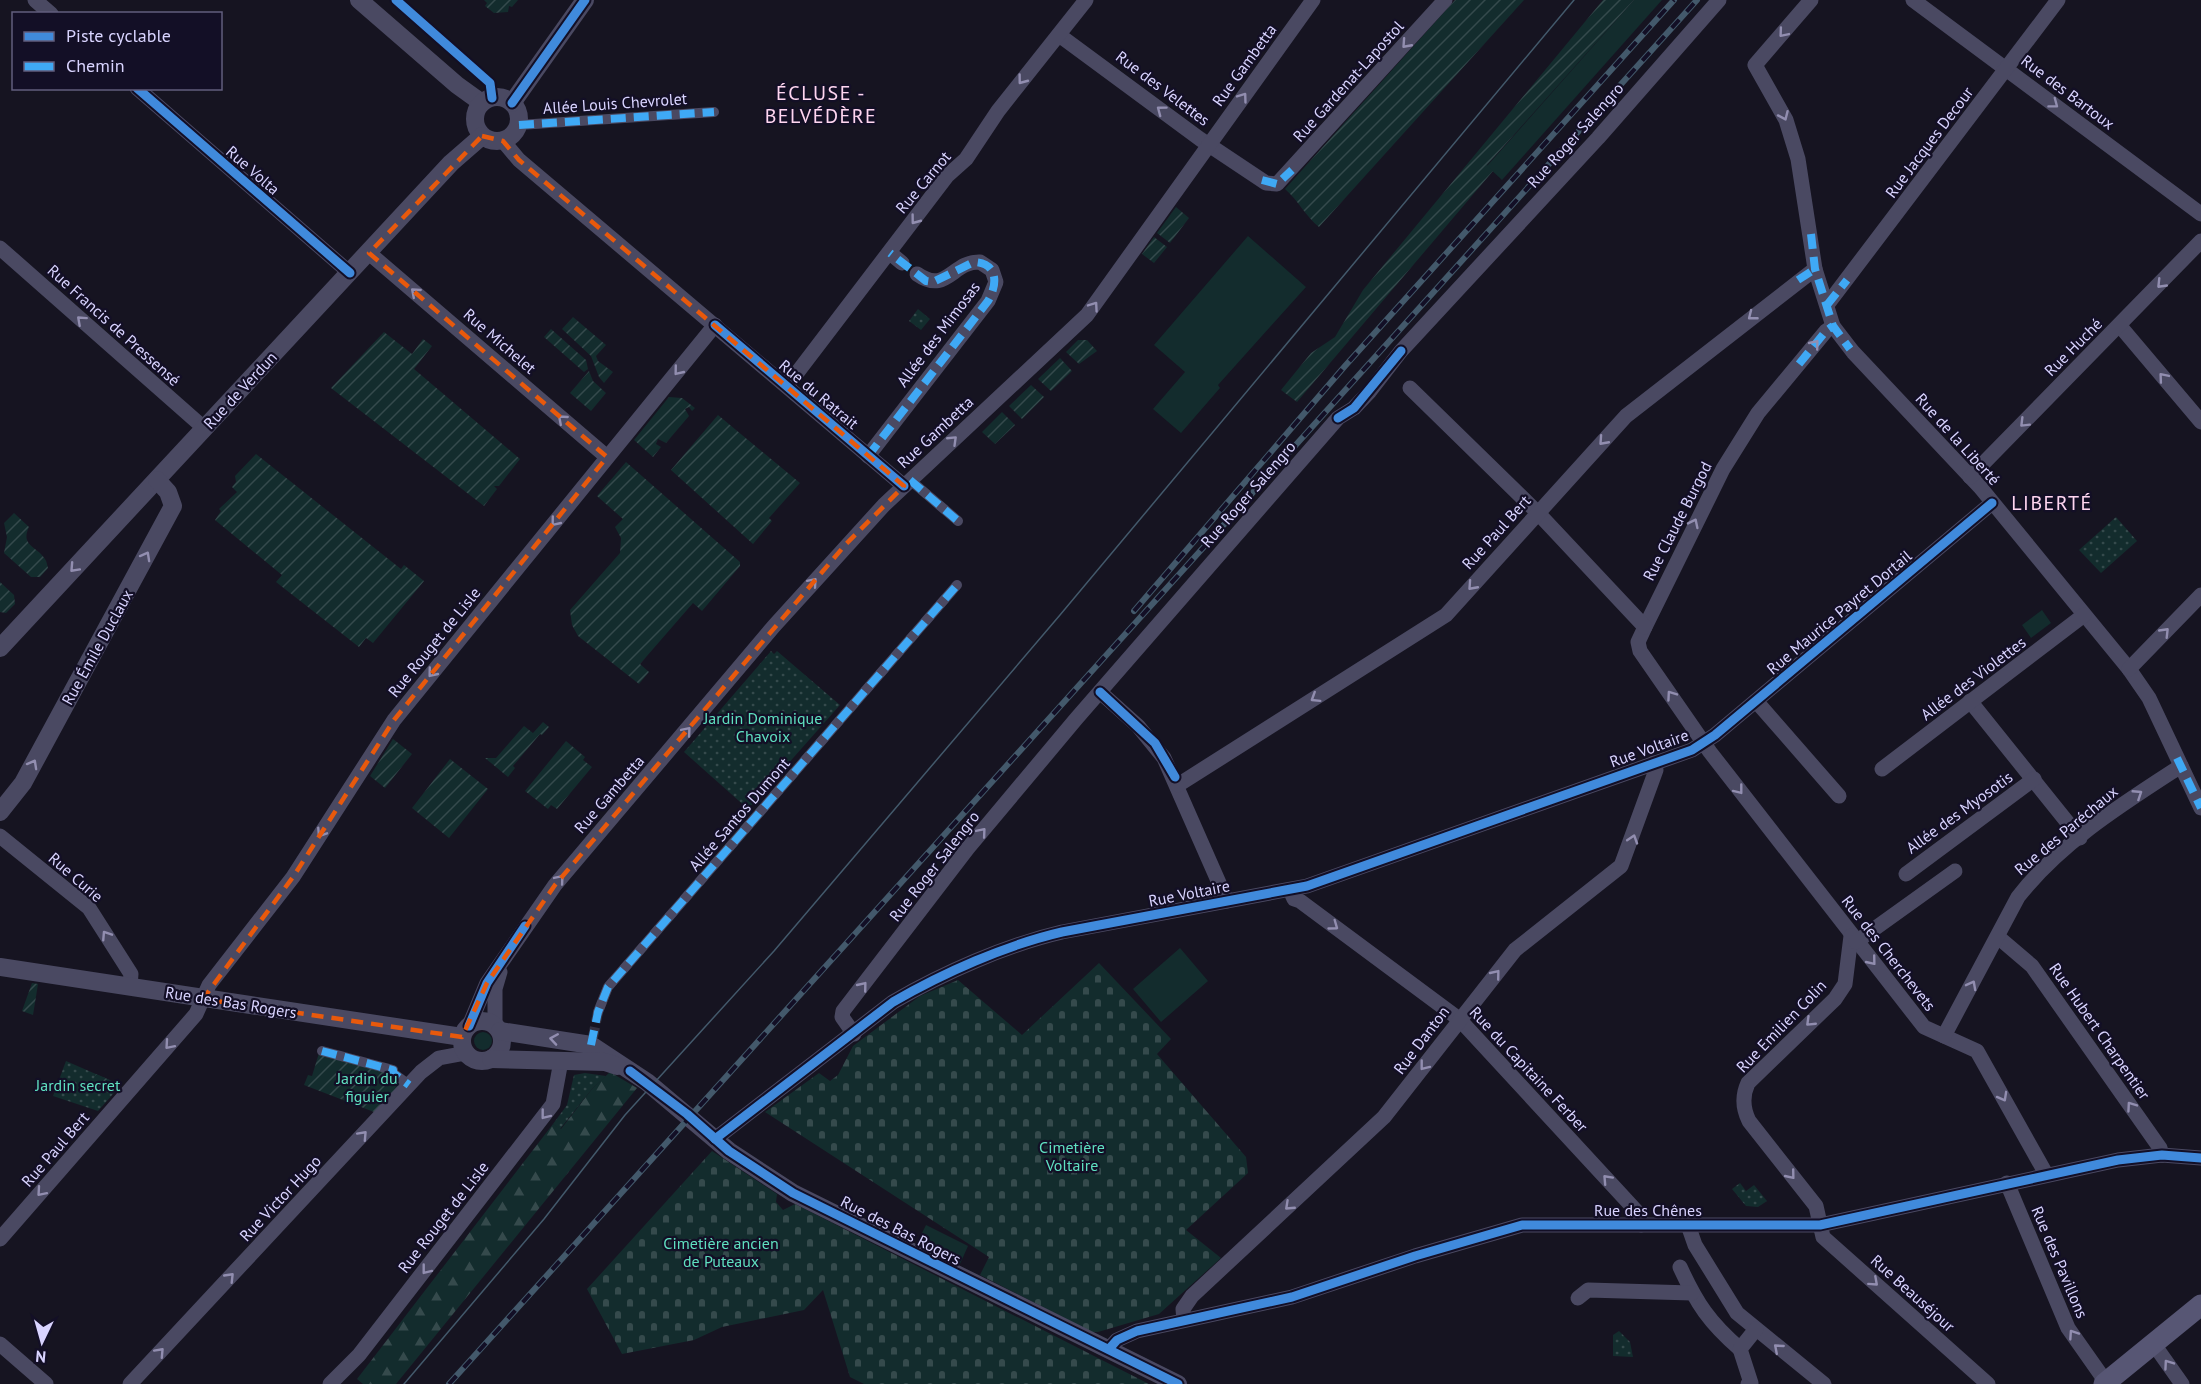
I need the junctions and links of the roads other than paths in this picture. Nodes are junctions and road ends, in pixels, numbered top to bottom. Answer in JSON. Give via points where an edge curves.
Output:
{"nodes":[{"id":1,"x":35,"y":0,"type":"edge"},
{"id":2,"x":359,"y":0,"type":"edge"},
{"id":3,"x":585,"y":0,"type":"edge"},
{"id":4,"x":1086,"y":0,"type":"edge"},
{"id":5,"x":1313,"y":0,"type":"edge"},
{"id":6,"x":1445,"y":0,"type":"edge"},
{"id":7,"x":1719,"y":0,"type":"edge"},
{"id":8,"x":1811,"y":0,"type":"edge"},
{"id":9,"x":1913,"y":0,"type":"edge"},
{"id":10,"x":2058,"y":0,"type":"edge"},
{"id":11,"x":49,"y":12,"type":"edge"},
{"id":12,"x":1059,"y":35,"type":"junction"},
{"id":13,"x":2007,"y":69,"type":"junction"},
{"id":14,"x":139,"y":90,"type":"edge"},
{"id":15,"x":482,"y":103,"type":"junction"},
{"id":16,"x":512,"y":103,"type":"junction"},
{"id":17,"x":714,"y":112,"type":"dead end"},
{"id":18,"x":519,"y":125,"type":"junction"},
{"id":19,"x":482,"y":136,"type":"junction"},
{"id":20,"x":503,"y":141,"type":"junction"},
{"id":21,"x":1208,"y":144,"type":"junction"},
{"id":22,"x":1277,"y":184,"type":"joint"},
{"id":23,"x":2201,"y":214,"type":"edge"},
{"id":24,"x":2201,"y":241,"type":"edge"},
{"id":25,"x":0,"y":249,"type":"edge"},
{"id":26,"x":369,"y":253,"type":"junction"},
{"id":27,"x":890,"y":253,"type":"junction"},
{"id":28,"x":902,"y":263,"type":"dead end"},
{"id":29,"x":1815,"y":269,"type":"junction"},
{"id":30,"x":350,"y":273,"type":"junction"},
{"id":31,"x":917,"y":274,"type":"dead end"},
{"id":32,"x":1827,"y":305,"type":"junction"},
{"id":33,"x":715,"y":325,"type":"junction"},
{"id":34,"x":1833,"y":326,"type":"junction"},
{"id":35,"x":2120,"y":326,"type":"junction"},
{"id":36,"x":787,"y":386,"type":"junction"},
{"id":37,"x":1410,"y":388,"type":"dead end"},
{"id":38,"x":2201,"y":422,"type":"edge"},
{"id":39,"x":204,"y":428,"type":"junction"},
{"id":40,"x":868,"y":456,"type":"junction"},
{"id":41,"x":607,"y":457,"type":"junction"},
{"id":42,"x":1970,"y":477,"type":"junction"},
{"id":43,"x":157,"y":480,"type":"junction"},
{"id":44,"x":907,"y":483,"type":"junction"},
{"id":45,"x":1992,"y":503,"type":"junction"},
{"id":46,"x":1538,"y":513,"type":"junction"},
{"id":47,"x":958,"y":521,"type":"dead end"},
{"id":48,"x":957,"y":585,"type":"dead end"},
{"id":49,"x":2201,"y":595,"type":"edge"},
{"id":50,"x":2084,"y":615,"type":"junction"},
{"id":51,"x":1644,"y":627,"type":"junction"},
{"id":52,"x":0,"y":648,"type":"edge"},
{"id":53,"x":2129,"y":669,"type":"junction"},
{"id":54,"x":1101,"y":692,"type":"junction"},
{"id":55,"x":1756,"y":701,"type":"junction"},
{"id":56,"x":1970,"y":701,"type":"junction"},
{"id":57,"x":1705,"y":743,"type":"junction"},
{"id":58,"x":1654,"y":763,"type":"junction"},
{"id":59,"x":2181,"y":766,"type":"junction"},
{"id":60,"x":1882,"y":769,"type":"dead end"},
{"id":61,"x":2034,"y":779,"type":"junction"},
{"id":62,"x":1178,"y":784,"type":"junction"},
{"id":63,"x":1839,"y":796,"type":"dead end"},
{"id":64,"x":2201,"y":808,"type":"edge"},
{"id":65,"x":0,"y":812,"type":"edge"},
{"id":66,"x":0,"y":836,"type":"edge"},
{"id":67,"x":2080,"y":838,"type":"junction"},
{"id":68,"x":1955,"y":871,"type":"dead end"},
{"id":69,"x":1906,"y":874,"type":"dead end"},
{"id":70,"x":1290,"y":890,"type":"junction"},
{"id":71,"x":1227,"y":901,"type":"junction"},
{"id":72,"x":519,"y":935,"type":"junction"},
{"id":73,"x":1998,"y":937,"type":"junction"},
{"id":74,"x":1854,"y":939,"type":"junction"},
{"id":75,"x":0,"y":967,"type":"edge"},
{"id":76,"x":130,"y":986,"type":"junction"},
{"id":77,"x":203,"y":999,"type":"junction"},
{"id":78,"x":598,"y":1012,"type":"tunnel mouth"},
{"id":79,"x":1459,"y":1019,"type":"junction"},
{"id":80,"x":498,"y":1028,"type":"junction"},
{"id":81,"x":854,"y":1034,"type":"junction"},
{"id":82,"x":1944,"y":1036,"type":"junction"},
{"id":83,"x":466,"y":1038,"type":"junction"},
{"id":84,"x":322,"y":1051,"type":"dead end"},
{"id":85,"x":491,"y":1059,"type":"junction"},
{"id":86,"x":561,"y":1061,"type":"junction"},
{"id":87,"x":630,"y":1071,"type":"junction"},
{"id":88,"x":408,"y":1085,"type":"junction"},
{"id":89,"x":715,"y":1139,"type":"junction"},
{"id":90,"x":2162,"y":1155,"type":"junction"},
{"id":91,"x":2201,"y":1158,"type":"edge"},
{"id":92,"x":2046,"y":1174,"type":"junction"},
{"id":93,"x":2007,"y":1183,"type":"junction"},
{"id":94,"x":1641,"y":1225,"type":"junction"},
{"id":95,"x":1688,"y":1225,"type":"junction"},
{"id":96,"x":1820,"y":1225,"type":"junction"},
{"id":97,"x":0,"y":1239,"type":"edge"},
{"id":98,"x":1680,"y":1267,"type":"dead end"},
{"id":99,"x":1692,"y":1293,"type":"junction"},
{"id":100,"x":1578,"y":1298,"type":"dead end"},
{"id":101,"x":2201,"y":1305,"type":"edge"},
{"id":102,"x":1184,"y":1320,"type":"junction"},
{"id":103,"x":1756,"y":1329,"type":"junction"},
{"id":104,"x":2153,"y":1343,"type":"junction"},
{"id":105,"x":0,"y":1344,"type":"edge"},
{"id":106,"x":1109,"y":1349,"type":"junction"},
{"id":107,"x":1740,"y":1349,"type":"junction"},
{"id":108,"x":1750,"y":1383,"type":"edge"},
{"id":109,"x":2105,"y":1383,"type":"edge"},
{"id":110,"x":45,"y":1384,"type":"edge"},
{"id":111,"x":130,"y":1384,"type":"edge"},
{"id":112,"x":330,"y":1384,"type":"edge"},
{"id":113,"x":1178,"y":1384,"type":"edge"},
{"id":114,"x":1824,"y":1384,"type":"edge"},
{"id":115,"x":1988,"y":1384,"type":"edge"},
{"id":116,"x":2182,"y":1384,"type":"edge"}],
"edges":[{"from":1,"to":11,"type":"street"},
{"from":2,"to":15,"type":"street"},
{"from":3,"to":16,"type":"street"},
{"from":4,"to":12,"type":"street","name":"Rue Carnot"},
{"from":21,"to":5,"type":"street","name":"Rue Gambetta","one_way":true},
{"from":6,"to":22,"type":"street","name":"Rue Gardenat-Lapostol","one_way":true},
{"from":7,"to":54,"type":"street","name":"Rue Roger Salengro","via":[[1401,351],[1370,391],[1338,418]]},
{"from":8,"to":29,"type":"street","name":"Rue de la Liberté","one_way":true,"via":[[1755,66],[1786,120],[1798,159]]},
{"from":9,"to":13,"type":"street","name":"Rue des Bartoux"},
{"from":10,"to":13,"type":"street","name":"Rue Jacques Decour"},
{"from":21,"to":12,"type":"street","name":"Rue des Velettes","one_way":true},
{"from":12,"to":27,"type":"street","name":"Rue Carnot","one_way":true},
{"from":13,"to":23,"type":"street","name":"Rue des Bartoux","one_way":true},
{"from":13,"to":32,"type":"street","name":"Rue Jacques Decour"},
{"from":14,"to":30,"type":"street","name":"Rue Volta"},
{"from":15,"to":16,"type":"street","via":[[497,97]]},
{"from":15,"to":19,"type":"street","via":[[475,121]]},
{"from":16,"to":18,"type":"street","via":[[518,111]]},
{"from":17,"to":18,"type":"street","name":"Allée Louis Chevrolet"},
{"from":18,"to":20,"type":"street"},
{"from":19,"to":20,"type":"street"},
{"from":19,"to":26,"type":"street","name":"Rue de Verdun","via":[[460,153]]},
{"from":20,"to":33,"type":"street","name":"Rue du Ratrait","via":[[519,160]]},
{"from":21,"to":22,"type":"street","name":"Rue des Velettes","via":[[1266,183]]},
{"from":44,"to":21,"type":"street","name":"Rue Gambetta","one_way":true,"via":[[1087,315]]},
{"from":24,"to":35,"type":"street","name":"Rue Huché","one_way":true},
{"from":39,"to":25,"type":"street","name":"Rue Francis de Pressensé","one_way":true},
{"from":26,"to":30,"type":"street","name":"Rue de Verdun"},
{"from":41,"to":26,"type":"street","name":"Rue Michelet","one_way":true},
{"from":27,"to":28,"type":"street"},
{"from":27,"to":36,"type":"street","name":"Rue Carnot"},
{"from":29,"to":32,"type":"street","name":"Rue de la Liberté"},
{"from":29,"to":46,"type":"street","name":"Rue Paul Bert","one_way":true,"via":[[1626,416]]},
{"from":30,"to":39,"type":"street","name":"Rue de Verdun"},
{"from":31,"to":40,"type":"street","name":"Allée des Mimosas","via":[[926,281],[939,281],[967,264],[980,262],[992,270],[996,282],[988,301]]},
{"from":32,"to":34,"type":"street","name":"Rue de la Liberté"},
{"from":33,"to":36,"type":"street","name":"Rue du Ratrait"},
{"from":33,"to":41,"type":"street","name":"Rue Rouget de Lisle","one_way":true},
{"from":34,"to":42,"type":"street","name":"Rue de la Liberté"},
{"from":51,"to":34,"type":"street","name":"Rue Claude Burgod","one_way":true,"via":[[1700,510],[1758,413]]},
{"from":38,"to":35,"type":"street","one_way":true},
{"from":35,"to":42,"type":"street","name":"Rue Huché","one_way":true},
{"from":36,"to":40,"type":"street","name":"Rue du Ratrait"},
{"from":37,"to":46,"type":"street"},
{"from":39,"to":43,"type":"street","name":"Rue de Verdun"},
{"from":40,"to":44,"type":"street","name":"Rue du Ratrait"},
{"from":41,"to":77,"type":"street","name":"Rue Rouget de Lisle","one_way":true,"via":[[394,720],[292,877],[209,985]]},
{"from":42,"to":45,"type":"street","name":"Rue de la Liberté"},
{"from":43,"to":52,"type":"street","name":"Rue de Verdun","one_way":true},
{"from":65,"to":43,"type":"street","name":"Rue Émile Duclaux","one_way":true,"via":[[23,783],[173,506],[168,492]]},
{"from":44,"to":47,"type":"street"},
{"from":72,"to":44,"type":"street","name":"Rue Gambetta","one_way":true,"via":[[555,885],[774,626],[846,544]]},
{"from":45,"to":50,"type":"street","name":"Rue de la Liberté"},
{"from":45,"to":55,"type":"street","name":"Rue Maurice Payret Dortail"},
{"from":46,"to":51,"type":"street"},
{"from":46,"to":62,"type":"street","name":"Rue Paul Bert","one_way":true,"via":[[1446,615]]},
{"from":48,"to":78,"type":"street","name":"Allée Santos Dumont","via":[[608,987]]},
{"from":53,"to":49,"type":"street","one_way":true},
{"from":50,"to":53,"type":"street","name":"Rue de la Liberté"},
{"from":50,"to":56,"type":"street","name":"Allée des Violettes"},
{"from":57,"to":51,"type":"street","name":"Rue Claude Burgod","one_way":true,"via":[[1640,651],[1638,642]]},
{"from":53,"to":59,"type":"street","name":"Rue de la Liberté","via":[[2149,698]]},
{"from":54,"to":62,"type":"street","via":[[1155,743]]},
{"from":81,"to":54,"type":"street","name":"Rue Roger Salengro","one_way":true,"via":[[842,1017],[843,1011],[968,848]]},
{"from":55,"to":57,"type":"street","name":"Rue Maurice Payret Dortail"},
{"from":55,"to":63,"type":"street"},
{"from":56,"to":60,"type":"street","name":"Allée des Violettes"},
{"from":56,"to":61,"type":"street","name":"Allée des Myosotis"},
{"from":57,"to":58,"type":"street","name":"Rue Voltaire"},
{"from":57,"to":74,"type":"street","name":"Rue des Cherchevets","one_way":true},
{"from":58,"to":70,"type":"street","name":"Rue Voltaire"},
{"from":79,"to":58,"type":"street","name":"Rue Danton","one_way":true,"via":[[1515,950],[1622,866],[1656,770]]},
{"from":59,"to":64,"type":"street","name":"Rue de la Liberté"},
{"from":67,"to":59,"type":"street","name":"Rue des Paréchaux","one_way":true,"via":[[2112,811]]},
{"from":61,"to":67,"type":"street","name":"Allée des Myosotis"},
{"from":61,"to":69,"type":"street","name":"Allée des Myosotis"},
{"from":62,"to":71,"type":"street"},
{"from":76,"to":66,"type":"street","name":"Rue Curie","one_way":true,"via":[[131,974],[89,908]]},
{"from":67,"to":73,"type":"street","name":"Rue des Paréchaux","via":[[2034,877],[2018,897]]},
{"from":68,"to":74,"type":"street"},
{"from":70,"to":71,"type":"street","name":"Rue Voltaire"},
{"from":70,"to":79,"type":"street","name":"Rue du Capitaine Ferber","one_way":true,"via":[[1294,899]]},
{"from":71,"to":81,"type":"street","name":"Rue Voltaire","via":[[1025,942],[917,988]]},
{"from":72,"to":80,"type":"street","name":"Rue Gambetta","via":[[498,975]]},
{"from":72,"to":83,"type":"street","name":"Rue Gambetta","via":[[487,983]]},
{"from":82,"to":73,"type":"street","name":"Rue des Paréchaux","one_way":true},
{"from":90,"to":73,"type":"street","name":"Rue Hubert Charpentier","one_way":true,"via":[[2032,966]]},
{"from":74,"to":82,"type":"street","name":"Rue des Cherchevets","one_way":true,"via":[[1924,1026]]},
{"from":74,"to":96,"type":"street","name":"Rue Emilien Colin","one_way":true,"via":[[1845,984],[1835,999],[1748,1083],[1744,1101],[1749,1121],[1816,1206]]},
{"from":75,"to":76,"type":"street","name":"Rue des Bas Rogers"},
{"from":76,"to":77,"type":"street","name":"Rue des Bas Rogers"},
{"from":77,"to":83,"type":"street","name":"Rue des Bas Rogers"},
{"from":77,"to":97,"type":"street","name":"Rue Paul Bert","one_way":true,"via":[[196,1014]]},
{"from":94,"to":79,"type":"street","name":"Rue du Capitaine Ferber","one_way":true,"via":[[1640,1215]]},
{"from":79,"to":102,"type":"street","name":"Rue Danton","one_way":true,"via":[[1384,1118],[1192,1296],[1183,1309]]},
{"from":80,"to":83,"type":"street","via":[[479,1021]]},
{"from":80,"to":85,"type":"street","via":[[502,1037],[500,1050]]},
{"from":87,"to":80,"type":"street","name":"Rue des Bas Rogers","one_way":true,"via":[[592,1041]]},
{"from":81,"to":89,"type":"street","name":"Rue Voltaire"},
{"from":82,"to":92,"type":"street","name":"Rue des Cherchevets","one_way":true,"via":[[1977,1051]]},
{"from":83,"to":85,"type":"street","via":[[480,1061]]},
{"from":83,"to":88,"type":"street","name":"Rue Victor Hugo"},
{"from":84,"to":88,"type":"street","via":[[393,1070]]},
{"from":85,"to":86,"type":"street","name":"Rue des Bas Rogers"},
{"from":86,"to":87,"type":"street","name":"Rue des Bas Rogers","via":[[605,1062]]},
{"from":86,"to":112,"type":"street","name":"Rue Rouget de Lisle","one_way":true,"via":[[554,1104],[365,1347]]},
{"from":87,"to":89,"type":"street","name":"Rue des Bas Rogers"},
{"from":111,"to":88,"type":"street","name":"Rue Victor Hugo","one_way":true},
{"from":89,"to":106,"type":"street","name":"Rue des Bas Rogers","via":[[793,1193]]},
{"from":90,"to":91,"type":"street","name":"Rue des Chênes"},
{"from":90,"to":92,"type":"street","name":"Rue des Chênes"},
{"from":92,"to":93,"type":"street","name":"Rue des Chênes"},
{"from":93,"to":96,"type":"street","name":"Rue des Chênes"},
{"from":109,"to":93,"type":"street","name":"Rue des Pavillons","one_way":true,"via":[[2068,1328]]},
{"from":94,"to":95,"type":"street","name":"Rue des Chênes"},
{"from":94,"to":102,"type":"street","name":"Rue des Chênes","via":[[1522,1225],[1414,1256],[1292,1298]]},
{"from":95,"to":96,"type":"street","name":"Rue des Chênes"},
{"from":95,"to":103,"type":"street","via":[[1695,1245],[1737,1312]]},
{"from":96,"to":115,"type":"street","name":"Rue Beauséjour","one_way":true,"via":[[1823,1237]]},
{"from":98,"to":99,"type":"street"},
{"from":99,"to":100,"type":"street","via":[[1588,1290]]},
{"from":99,"to":107,"type":"street","via":[[1712,1324]]},
{"from":101,"to":104,"type":"main road"},
{"from":102,"to":106,"type":"street","name":"Rue des Chênes","via":[[1122,1336]]},
{"from":103,"to":107,"type":"street"},
{"from":114,"to":103,"type":"street","one_way":true},
{"from":104,"to":109,"type":"main road"},
{"from":116,"to":104,"type":"street","one_way":true},
{"from":105,"to":110,"type":"street"},
{"from":106,"to":113,"type":"street","name":"Rue des Bas Rogers"},
{"from":107,"to":108,"type":"street"}]}
